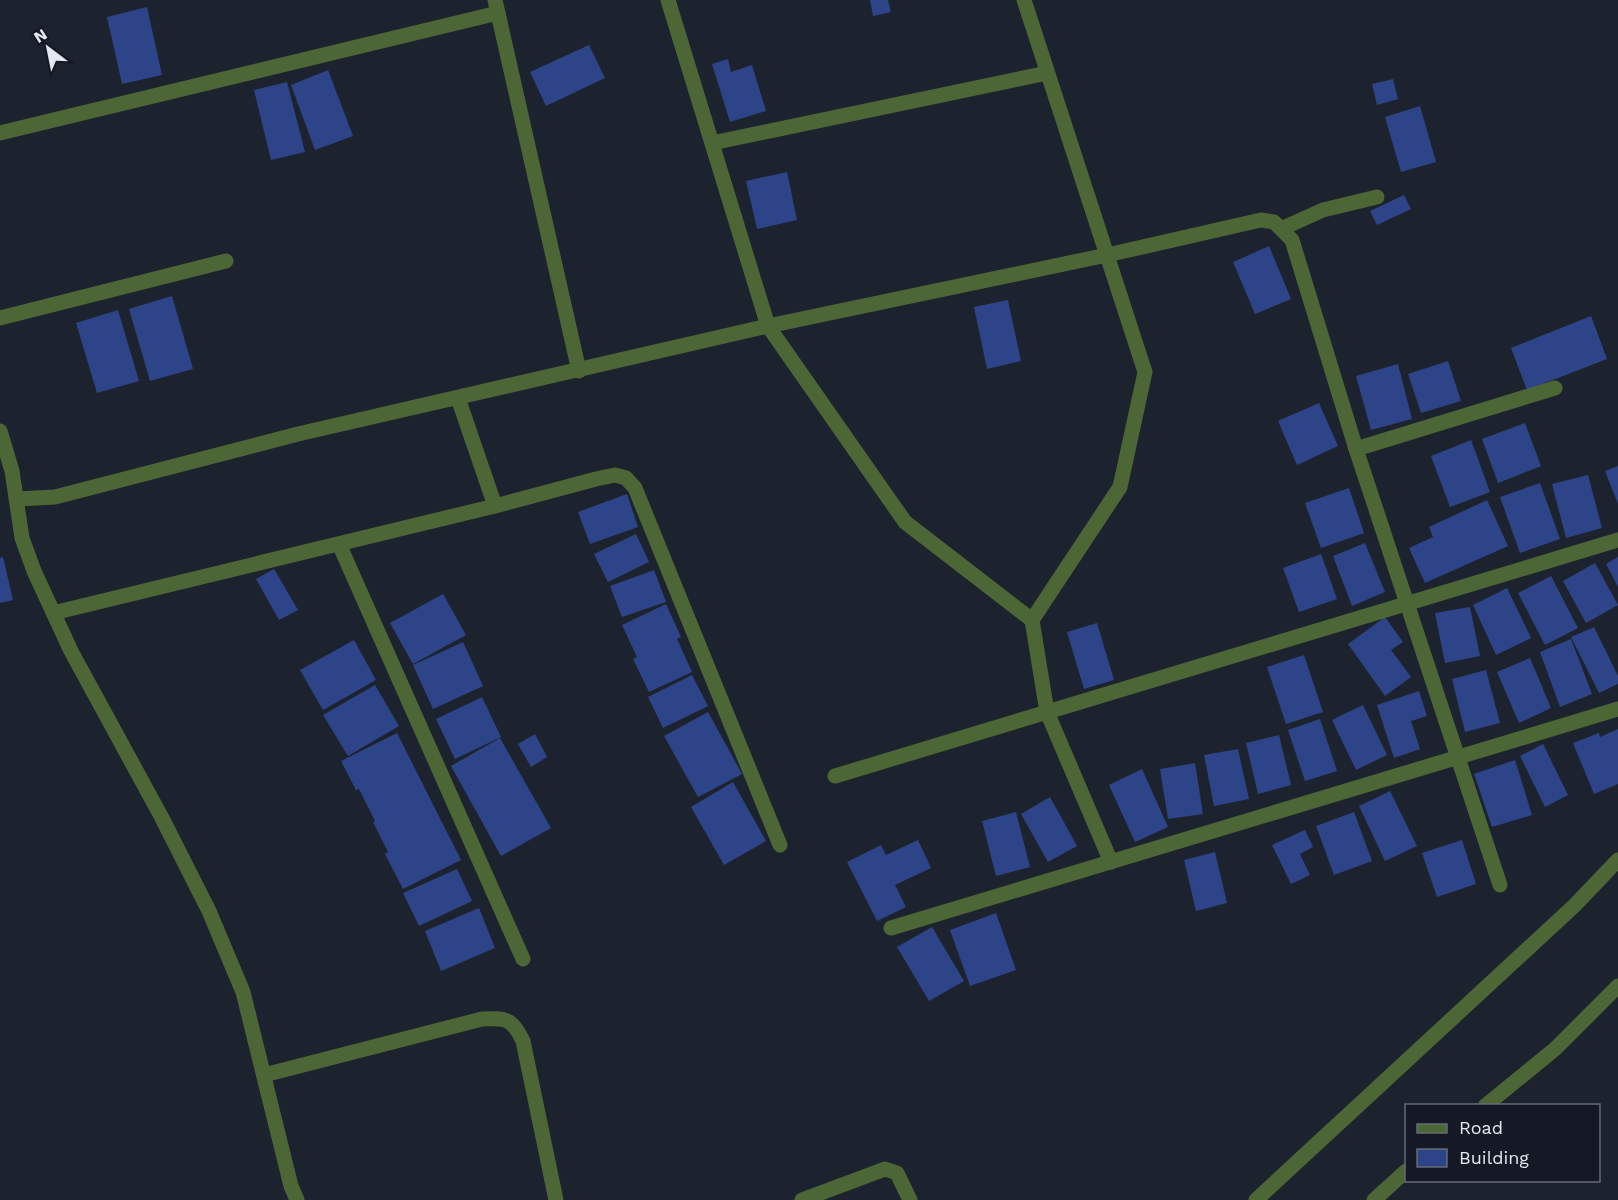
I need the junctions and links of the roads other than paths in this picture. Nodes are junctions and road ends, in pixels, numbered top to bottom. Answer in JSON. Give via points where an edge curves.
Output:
{"nodes":[{"id":1,"x":668,"y":0,"type":"edge"},
{"id":2,"x":1024,"y":0,"type":"edge"},
{"id":3,"x":496,"y":7,"type":"edge"},
{"id":4,"x":1047,"y":73,"type":"junction"},
{"id":5,"x":0,"y":133,"type":"edge"},
{"id":6,"x":712,"y":143,"type":"junction"},
{"id":7,"x":1377,"y":197,"type":"dead end"},
{"id":8,"x":1282,"y":228,"type":"junction"},
{"id":9,"x":1107,"y":255,"type":"junction"},
{"id":10,"x":226,"y":261,"type":"dead end"},
{"id":11,"x":0,"y":318,"type":"edge"},
{"id":12,"x":768,"y":326,"type":"junction"},
{"id":13,"x":579,"y":371,"type":"junction"},
{"id":14,"x":1555,"y":388,"type":"dead end"},
{"id":15,"x":458,"y":398,"type":"junction"},
{"id":16,"x":0,"y":431,"type":"edge"},
{"id":17,"x":1356,"y":449,"type":"junction"},
{"id":18,"x":17,"y":499,"type":"junction"},
{"id":19,"x":495,"y":506,"type":"junction"},
{"id":20,"x":1618,"y":540,"type":"edge"},
{"id":21,"x":339,"y":544,"type":"junction"},
{"id":22,"x":1408,"y":603,"type":"junction"},
{"id":23,"x":53,"y":613,"type":"junction"},
{"id":24,"x":1032,"y":620,"type":"junction"},
{"id":25,"x":1618,"y":710,"type":"edge"},
{"id":26,"x":1047,"y":712,"type":"junction"},
{"id":27,"x":1457,"y":758,"type":"junction"},
{"id":28,"x":835,"y":776,"type":"dead end"},
{"id":29,"x":780,"y":845,"type":"dead end"},
{"id":30,"x":1618,"y":860,"type":"edge"},
{"id":31,"x":1111,"y":862,"type":"junction"},
{"id":32,"x":1500,"y":885,"type":"dead end"},
{"id":33,"x":891,"y":928,"type":"dead end"},
{"id":34,"x":523,"y":959,"type":"dead end"},
{"id":35,"x":1618,"y":986,"type":"edge"},
{"id":36,"x":264,"y":1075,"type":"junction"},
{"id":37,"x":1487,"y":1104,"type":"edge"},
{"id":38,"x":1405,"y":1173,"type":"edge"},
{"id":39,"x":297,"y":1200,"type":"edge"},
{"id":40,"x":556,"y":1200,"type":"edge"},
{"id":41,"x":802,"y":1200,"type":"edge"},
{"id":42,"x":910,"y":1200,"type":"edge"},
{"id":43,"x":1256,"y":1200,"type":"edge"},
{"id":44,"x":1374,"y":1200,"type":"edge"}],
"edges":[{"from":1,"to":6,"type":"street"},
{"from":2,"to":4,"type":"street"},
{"from":3,"to":5,"type":"street"},
{"from":3,"to":13,"type":"street"},
{"from":4,"to":6,"type":"street"},
{"from":4,"to":9,"type":"street"},
{"from":6,"to":12,"type":"street"},
{"from":7,"to":8,"type":"street","via":[[1323,210]]},
{"from":8,"to":9,"type":"street","via":[[1261,220]]},
{"from":8,"to":17,"type":"street","via":[[1292,240]]},
{"from":9,"to":12,"type":"street"},
{"from":9,"to":24,"type":"street","via":[[1145,372],[1120,487]]},
{"from":10,"to":11,"type":"street"},
{"from":12,"to":13,"type":"street"},
{"from":12,"to":24,"type":"street","via":[[904,522]]},
{"from":13,"to":15,"type":"street"},
{"from":14,"to":17,"type":"street"},
{"from":15,"to":18,"type":"street","via":[[55,496]]},
{"from":15,"to":19,"type":"street"},
{"from":16,"to":18,"type":"street"},
{"from":17,"to":22,"type":"street"},
{"from":18,"to":23,"type":"street","via":[[22,538]]},
{"from":19,"to":21,"type":"street"},
{"from":19,"to":29,"type":"street","via":[[615,475],[626,478],[635,488]]},
{"from":20,"to":22,"type":"street"},
{"from":21,"to":23,"type":"street"},
{"from":21,"to":34,"type":"street"},
{"from":22,"to":26,"type":"street"},
{"from":22,"to":27,"type":"street"},
{"from":23,"to":36,"type":"street","via":[[222,939],[243,992]]},
{"from":24,"to":26,"type":"street"},
{"from":25,"to":27,"type":"street"},
{"from":26,"to":28,"type":"street"},
{"from":26,"to":31,"type":"street"},
{"from":27,"to":31,"type":"street"},
{"from":27,"to":32,"type":"street"},
{"from":30,"to":43,"type":"street","via":[[1575,905]]},
{"from":31,"to":33,"type":"street"},
{"from":35,"to":37,"type":"street","via":[[1555,1049]]},
{"from":36,"to":39,"type":"street"},
{"from":36,"to":40,"type":"street","via":[[482,1019],[501,1018],[515,1024],[523,1041]]},
{"from":38,"to":44,"type":"street"},
{"from":41,"to":42,"type":"street","via":[[885,1169],[897,1173]]}]}
